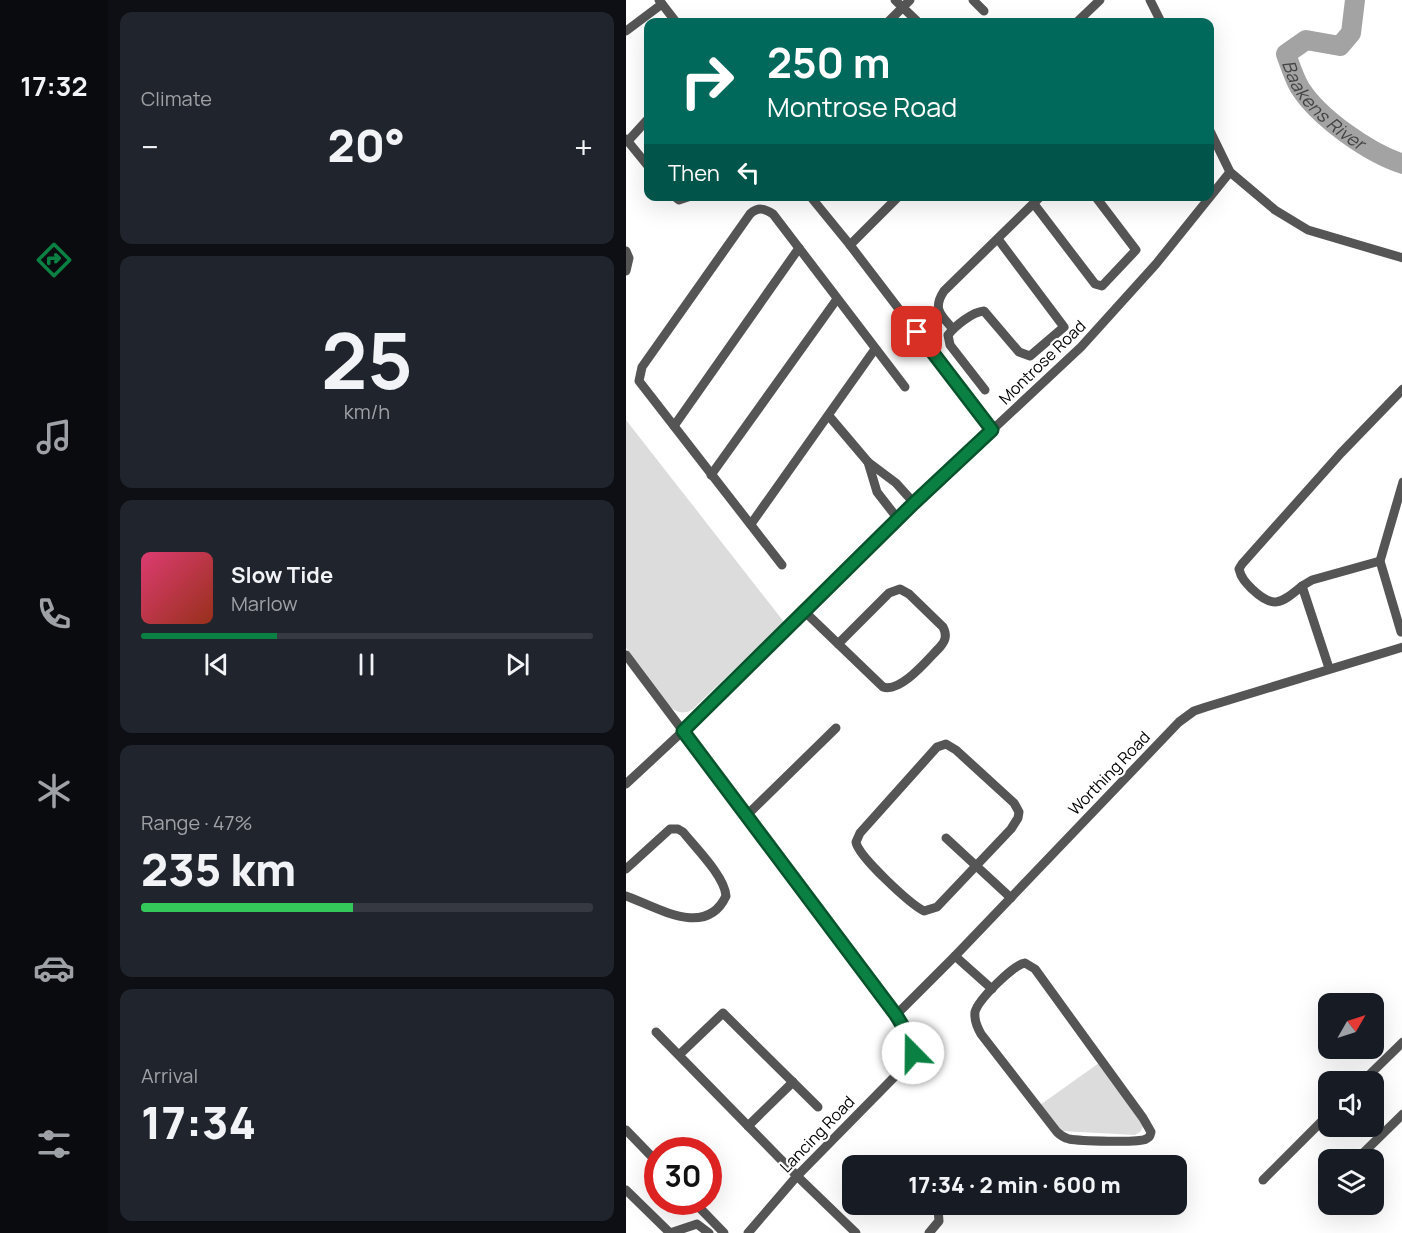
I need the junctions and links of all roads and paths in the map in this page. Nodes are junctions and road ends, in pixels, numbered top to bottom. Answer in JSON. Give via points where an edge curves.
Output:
{"nodes":[{"id":1,"x":896,"y":0,"type":"edge"},
{"id":2,"x":973,"y":0,"type":"edge"},
{"id":3,"x":1100,"y":0,"type":"edge"},
{"id":4,"x":1150,"y":0,"type":"edge"},
{"id":5,"x":660,"y":2,"type":"edge"},
{"id":6,"x":906,"y":4,"type":"edge"},
{"id":7,"x":984,"y":11,"type":"dead end"},
{"id":8,"x":673,"y":18,"type":"edge"},
{"id":9,"x":892,"y":18,"type":"edge"},
{"id":10,"x":915,"y":18,"type":"edge"},
{"id":11,"x":1081,"y":18,"type":"edge"},
{"id":12,"x":1159,"y":18,"type":"edge"},
{"id":13,"x":626,"y":31,"type":"edge"},
{"id":14,"x":644,"y":123,"type":"edge"},
{"id":15,"x":1214,"y":139,"type":"edge"},
{"id":16,"x":627,"y":140,"type":"edge"},
{"id":17,"x":644,"y":161,"type":"edge"},
{"id":18,"x":1230,"y":172,"type":"junction"},
{"id":19,"x":1214,"y":192,"type":"edge"},
{"id":20,"x":814,"y":201,"type":"edge"},
{"id":21,"x":894,"y":201,"type":"edge"},
{"id":22,"x":1037,"y":201,"type":"edge"},
{"id":23,"x":1100,"y":201,"type":"edge"},
{"id":24,"x":1207,"y":201,"type":"edge"},
{"id":25,"x":1034,"y":204,"type":"junction"},
{"id":26,"x":998,"y":239,"type":"junction"},
{"id":27,"x":850,"y":245,"type":"junction"},
{"id":28,"x":799,"y":248,"type":"junction"},
{"id":29,"x":626,"y":251,"type":"edge"},
{"id":30,"x":1403,"y":258,"type":"edge"},
{"id":31,"x":626,"y":271,"type":"edge"},
{"id":32,"x":837,"y":299,"type":"junction"},
{"id":33,"x":941,"y":315,"type":"junction"},
{"id":34,"x":953,"y":329,"type":"junction"},
{"id":35,"x":917,"y":332,"type":"junction"},
{"id":36,"x":875,"y":349,"type":"junction"},
{"id":37,"x":905,"y":387,"type":"dead end"},
{"id":38,"x":1403,"y":389,"type":"edge"},
{"id":39,"x":985,"y":390,"type":"dead end"},
{"id":40,"x":829,"y":416,"type":"junction"},
{"id":41,"x":674,"y":426,"type":"junction"},
{"id":42,"x":992,"y":430,"type":"junction"},
{"id":43,"x":868,"y":462,"type":"junction"},
{"id":44,"x":712,"y":475,"type":"junction"},
{"id":45,"x":1403,"y":482,"type":"edge"},
{"id":46,"x":914,"y":503,"type":"junction"},
{"id":47,"x":898,"y":519,"type":"junction"},
{"id":48,"x":751,"y":525,"type":"junction"},
{"id":49,"x":1380,"y":561,"type":"junction"},
{"id":50,"x":782,"y":565,"type":"dead end"},
{"id":51,"x":1302,"y":585,"type":"junction"},
{"id":52,"x":805,"y":612,"type":"junction"},
{"id":53,"x":1401,"y":632,"type":"edge"},
{"id":54,"x":838,"y":644,"type":"junction"},
{"id":55,"x":1403,"y":647,"type":"edge"},
{"id":56,"x":626,"y":655,"type":"edge"},
{"id":57,"x":1329,"y":668,"type":"junction"},
{"id":58,"x":836,"y":728,"type":"dead end"},
{"id":59,"x":683,"y":731,"type":"junction"},
{"id":60,"x":626,"y":784,"type":"edge"},
{"id":61,"x":746,"y":816,"type":"junction"},
{"id":62,"x":946,"y":838,"type":"dead end"},
{"id":63,"x":975,"y":867,"type":"junction"},
{"id":64,"x":626,"y":869,"type":"edge"},
{"id":65,"x":626,"y":896,"type":"edge"},
{"id":66,"x":1011,"y":898,"type":"junction"},
{"id":67,"x":955,"y":956,"type":"junction"},
{"id":68,"x":992,"y":989,"type":"junction"},
{"id":69,"x":896,"y":1015,"type":"junction"},
{"id":70,"x":656,"y":1032,"type":"dead end"},
{"id":71,"x":1403,"y":1042,"type":"edge"},
{"id":72,"x":679,"y":1055,"type":"junction"},
{"id":73,"x":1373,"y":1071,"type":"edge"},
{"id":74,"x":793,"y":1082,"type":"junction"},
{"id":75,"x":818,"y":1107,"type":"dead end"},
{"id":76,"x":1403,"y":1114,"type":"edge"},
{"id":77,"x":1318,"y":1125,"type":"edge"},
{"id":78,"x":748,"y":1126,"type":"junction"},
{"id":79,"x":626,"y":1130,"type":"edge"},
{"id":80,"x":644,"y":1148,"type":"edge"},
{"id":81,"x":1367,"y":1149,"type":"edge"},
{"id":82,"x":797,"y":1176,"type":"junction"},
{"id":83,"x":1263,"y":1180,"type":"dead end"},
{"id":84,"x":626,"y":1190,"type":"edge"},
{"id":85,"x":700,"y":1215,"type":"edge"},
{"id":86,"x":707,"y":1215,"type":"edge"},
{"id":87,"x":938,"y":1215,"type":"edge"},
{"id":88,"x":692,"y":1224,"type":"junction"},
{"id":89,"x":709,"y":1233,"type":"edge"},
{"id":90,"x":724,"y":1233,"type":"edge"},
{"id":91,"x":748,"y":1233,"type":"edge"},
{"id":92,"x":856,"y":1233,"type":"edge"},
{"id":93,"x":929,"y":1233,"type":"edge"}],
"edges":[{"from":1,"to":6,"type":"street"},
{"from":2,"to":7,"type":"street"},
{"from":3,"to":11,"type":"street"},
{"from":4,"to":12,"type":"street"},
{"from":5,"to":8,"type":"street"},
{"from":5,"to":13,"type":"street"},
{"from":6,"to":9,"type":"street"},
{"from":6,"to":10,"type":"street"},
{"from":14,"to":16,"type":"street"},
{"from":15,"to":18,"type":"street"},
{"from":16,"to":17,"type":"street"},
{"from":18,"to":19,"type":"street","name":"Montrose Road"},
{"from":18,"to":30,"type":"street","via":[[1275,210],[1308,230]]},
{"from":20,"to":27,"type":"street"},
{"from":21,"to":27,"type":"street"},
{"from":22,"to":25,"type":"street"},
{"from":23,"to":25,"type":"street","via":[[1136,250],[1102,286],[1095,284]]},
{"from":24,"to":42,"type":"street","name":"Montrose Road","via":[[1081,347]]},
{"from":25,"to":26,"type":"street"},
{"from":26,"to":33,"type":"street","via":[[944,291],[938,300]]},
{"from":26,"to":34,"type":"street","via":[[1064,327],[1030,356],[1019,352],[984,311]]},
{"from":27,"to":35,"type":"street"},
{"from":28,"to":32,"type":"street"},
{"from":28,"to":41,"type":"street"},
{"from":28,"to":41,"type":"street","via":[[773,214],[755,210],[642,367],[639,381]]},
{"from":29,"to":31,"type":"street"},
{"from":32,"to":36,"type":"street"},
{"from":32,"to":44,"type":"street"},
{"from":33,"to":34,"type":"street"},
{"from":33,"to":35,"type":"street"},
{"from":34,"to":39,"type":"street","via":[[948,335],[950,345]]},
{"from":35,"to":42,"type":"street"},
{"from":36,"to":37,"type":"street"},
{"from":36,"to":40,"type":"street"},
{"from":38,"to":51,"type":"street","via":[[1333,461],[1239,569],[1245,583],[1271,602],[1287,598]]},
{"from":40,"to":43,"type":"street"},
{"from":40,"to":48,"type":"street"},
{"from":41,"to":44,"type":"street"},
{"from":42,"to":46,"type":"street","name":"Montrose Road"},
{"from":43,"to":46,"type":"street"},
{"from":43,"to":47,"type":"street","via":[[877,492]]},
{"from":44,"to":48,"type":"street"},
{"from":45,"to":49,"type":"street"},
{"from":46,"to":47,"type":"street","name":"Montrose Road"},
{"from":47,"to":52,"type":"street","name":"Montrose Road"},
{"from":48,"to":50,"type":"street"},
{"from":49,"to":51,"type":"street"},
{"from":49,"to":53,"type":"street"},
{"from":51,"to":57,"type":"street"},
{"from":52,"to":54,"type":"street"},
{"from":52,"to":59,"type":"street","name":"Montrose Road"},
{"from":54,"to":54,"type":"street","via":[[889,593],[900,589],[946,634],[940,647],[902,683],[888,689]]},
{"from":55,"to":57,"type":"street","name":"Worthing Road"},
{"from":56,"to":59,"type":"street"},
{"from":57,"to":66,"type":"street","name":"Worthing Road","via":[[1194,711],[1179,722]]},
{"from":58,"to":61,"type":"street"},
{"from":59,"to":60,"type":"street","name":"Montrose Road"},
{"from":59,"to":61,"type":"street"},
{"from":61,"to":69,"type":"street"},
{"from":62,"to":63,"type":"street"},
{"from":63,"to":63,"type":"street","via":[[1011,829],[1019,812],[956,750],[942,745],[860,833],[856,846],[911,903],[924,911],[937,907]]},
{"from":63,"to":66,"type":"street"},
{"from":64,"to":65,"type":"street","via":[[670,829],[678,829],[716,874],[726,896],[708,916],[693,919]]},
{"from":66,"to":67,"type":"street","name":"Worthing Road"},
{"from":67,"to":68,"type":"street"},
{"from":67,"to":69,"type":"street","name":"Worthing Road"},
{"from":68,"to":68,"type":"street","via":[[976,1008],[977,1028],[1056,1132],[1068,1139],[1123,1141],[1149,1137],[1151,1132],[1143,1118],[1032,966],[1019,964]]},
{"from":69,"to":82,"type":"street","name":"Lancing Road","via":[[910,1038],[912,1059]]},
{"from":70,"to":72,"type":"street"},
{"from":71,"to":73,"type":"street"},
{"from":72,"to":74,"type":"street","via":[[723,1013]]},
{"from":72,"to":78,"type":"street"},
{"from":74,"to":75,"type":"street"},
{"from":74,"to":78,"type":"street"},
{"from":76,"to":81,"type":"street"},
{"from":77,"to":83,"type":"street"},
{"from":78,"to":82,"type":"street"},
{"from":79,"to":80,"type":"street"},
{"from":82,"to":91,"type":"street","name":"Lancing Road"},
{"from":82,"to":92,"type":"street"},
{"from":84,"to":88,"type":"street","via":[[670,1233]]},
{"from":85,"to":88,"type":"street"},
{"from":86,"to":90,"type":"street"},
{"from":87,"to":93,"type":"street","via":[[939,1221]]},
{"from":88,"to":89,"type":"street"}]}
